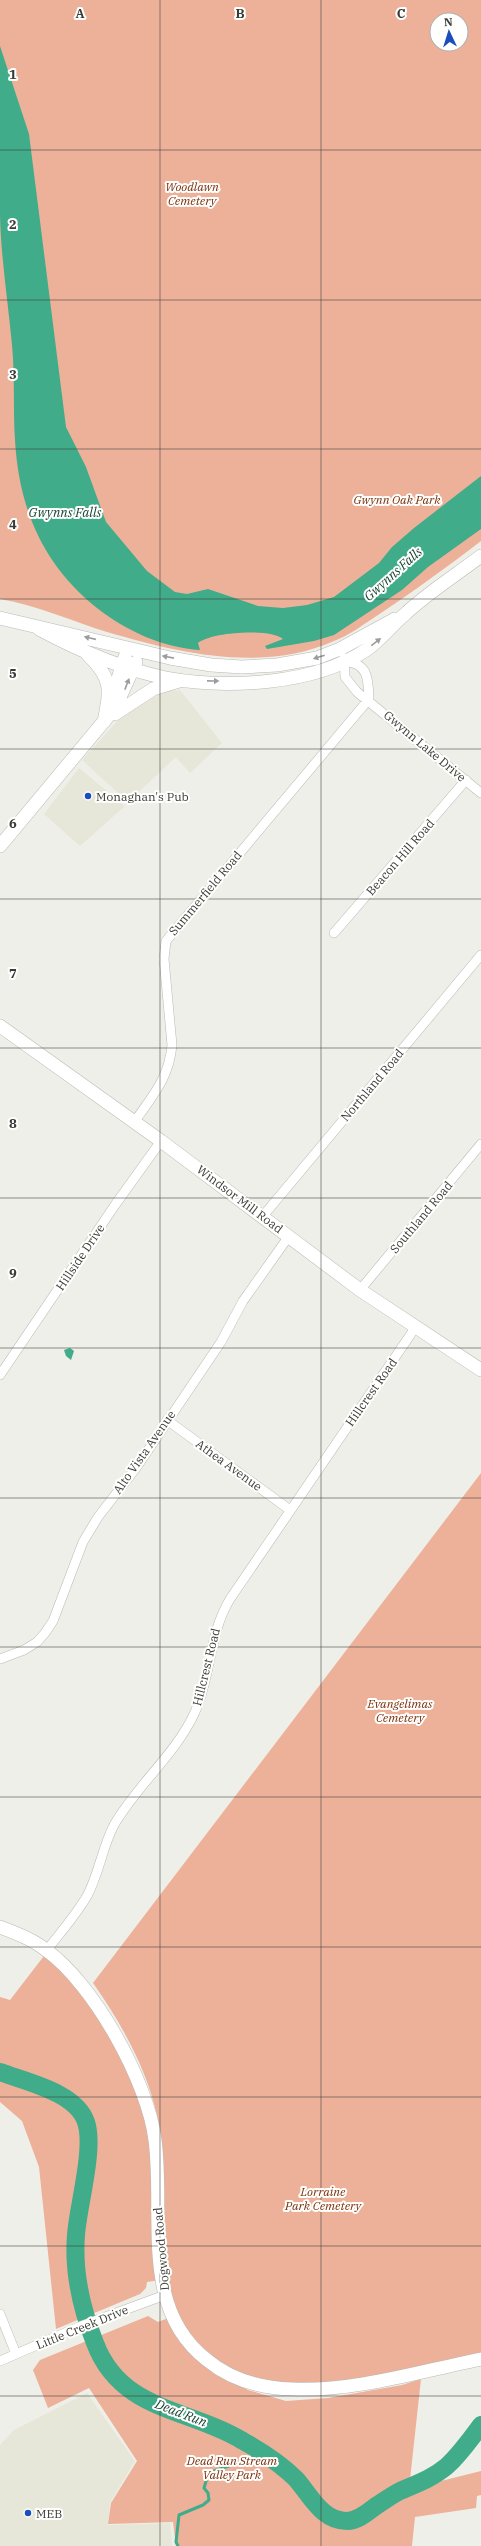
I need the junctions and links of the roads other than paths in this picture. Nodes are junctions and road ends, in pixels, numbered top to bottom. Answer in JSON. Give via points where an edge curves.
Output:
{"nodes":[{"id":1,"x":481,"y":556,"type":"edge"},
{"id":2,"x":0,"y":618,"type":"edge"},
{"id":3,"x":39,"y":629,"type":"junction"},
{"id":4,"x":134,"y":650,"type":"junction"},
{"id":5,"x":86,"y":652,"type":"junction"},
{"id":6,"x":343,"y":655,"type":"junction"},
{"id":7,"x":128,"y":667,"type":"junction"},
{"id":8,"x":184,"y":680,"type":"junction"},
{"id":9,"x":369,"y":699,"type":"junction"},
{"id":10,"x":104,"y":722,"type":"junction"},
{"id":11,"x":466,"y":780,"type":"junction"},
{"id":12,"x":481,"y":793,"type":"edge"},
{"id":13,"x":0,"y":846,"type":"edge"},
{"id":14,"x":334,"y":933,"type":"dead end"},
{"id":15,"x":481,"y":955,"type":"edge"},
{"id":16,"x":0,"y":1026,"type":"edge"},
{"id":17,"x":135,"y":1121,"type":"junction"},
{"id":18,"x":161,"y":1141,"type":"junction"},
{"id":19,"x":481,"y":1144,"type":"edge"},
{"id":20,"x":263,"y":1216,"type":"junction"},
{"id":21,"x":289,"y":1236,"type":"junction"},
{"id":22,"x":360,"y":1290,"type":"junction"},
{"id":23,"x":415,"y":1328,"type":"junction"},
{"id":24,"x":479,"y":1366,"type":"edge"},
{"id":25,"x":0,"y":1375,"type":"edge"},
{"id":26,"x":167,"y":1420,"type":"junction"},
{"id":27,"x":290,"y":1510,"type":"junction"},
{"id":28,"x":0,"y":1659,"type":"edge"},
{"id":29,"x":0,"y":1926,"type":"edge"},
{"id":30,"x":47,"y":1950,"type":"junction"},
{"id":31,"x":165,"y":2294,"type":"junction"},
{"id":32,"x":0,"y":2314,"type":"edge"},
{"id":33,"x":16,"y":2354,"type":"junction"},
{"id":34,"x":481,"y":2359,"type":"edge"},
{"id":35,"x":0,"y":2361,"type":"edge"}],
"edges":[{"from":1,"to":6,"type":"main road","via":[[404,615],[366,650]]},
{"from":2,"to":3,"type":"main road"},
{"from":4,"to":3,"type":"main road","one_way":true},
{"from":3,"to":5,"type":"main road"},
{"from":6,"to":4,"type":"main road","one_way":true,"via":[[301,662],[242,666],[211,665]]},
{"from":4,"to":7,"type":"main road"},
{"from":5,"to":7,"type":"main road"},
{"from":5,"to":10,"type":"main road","via":[[101,667],[109,686]]},
{"from":8,"to":6,"type":"main road","one_way":true,"via":[[279,681],[321,672]]},
{"from":6,"to":9,"type":"street","name":"Gwynn Lake Drive","via":[[345,677],[357,692]]},
{"from":6,"to":9,"type":"street","via":[[363,668]]},
{"from":7,"to":8,"type":"main road"},
{"from":7,"to":10,"type":"main road","via":[[122,698]]},
{"from":8,"to":10,"type":"main road","via":[[153,689]]},
{"from":9,"to":11,"type":"street","name":"Gwynn Lake Drive"},
{"from":9,"to":17,"type":"street","name":"Summerfield Road","via":[[166,941],[164,958],[171,1059],[162,1083]]},
{"from":10,"to":13,"type":"main road"},
{"from":11,"to":12,"type":"street","name":"Gwynn Lake Drive"},
{"from":11,"to":14,"type":"street","name":"Beacon Hill Road"},
{"from":15,"to":20,"type":"street","name":"Northland Road"},
{"from":16,"to":17,"type":"main road","name":"Windsor Mill Road"},
{"from":17,"to":18,"type":"main road","name":"Windsor Mill Road"},
{"from":18,"to":20,"type":"main road","name":"Windsor Mill Road"},
{"from":18,"to":25,"type":"street","name":"Hillside Drive"},
{"from":19,"to":22,"type":"street","name":"Southland Road"},
{"from":20,"to":21,"type":"main road","name":"Windsor Mill Road"},
{"from":21,"to":22,"type":"main road","name":"Windsor Mill Road"},
{"from":21,"to":26,"type":"street","name":"Alto Vista Avenue","via":[[242,1302],[221,1342]]},
{"from":22,"to":23,"type":"main road","name":"Windsor Mill Road"},
{"from":23,"to":24,"type":"main road","name":"Windsor Mill Road"},
{"from":23,"to":27,"type":"street","name":"Hillcrest Road"},
{"from":26,"to":27,"type":"street","name":"Athea Avenue"},
{"from":26,"to":28,"type":"street","name":"Alto Vista Avenue","via":[[83,1542],[53,1621],[45,1633],[24,1650]]},
{"from":27,"to":30,"type":"street","name":"Hillcrest Road","via":[[220,1615],[201,1697],[184,1733],[114,1826],[87,1896]]},
{"from":29,"to":30,"type":"main road","name":"Dogwood Road","via":[[26,1937]]},
{"from":30,"to":31,"type":"main road","name":"Dogwood Road","via":[[75,1976],[88,1994],[128,2061],[148,2106],[155,2140],[159,2253]]},
{"from":31,"to":33,"type":"street","name":"Little Creek Drive"},
{"from":31,"to":34,"type":"main road","name":"Dogwood Road","via":[[181,2335],[201,2356],[220,2370],[242,2381],[264,2386],[292,2390],[326,2388]]},
{"from":32,"to":33,"type":"street"},
{"from":33,"to":35,"type":"street","name":"Little Creek Drive"}]}
